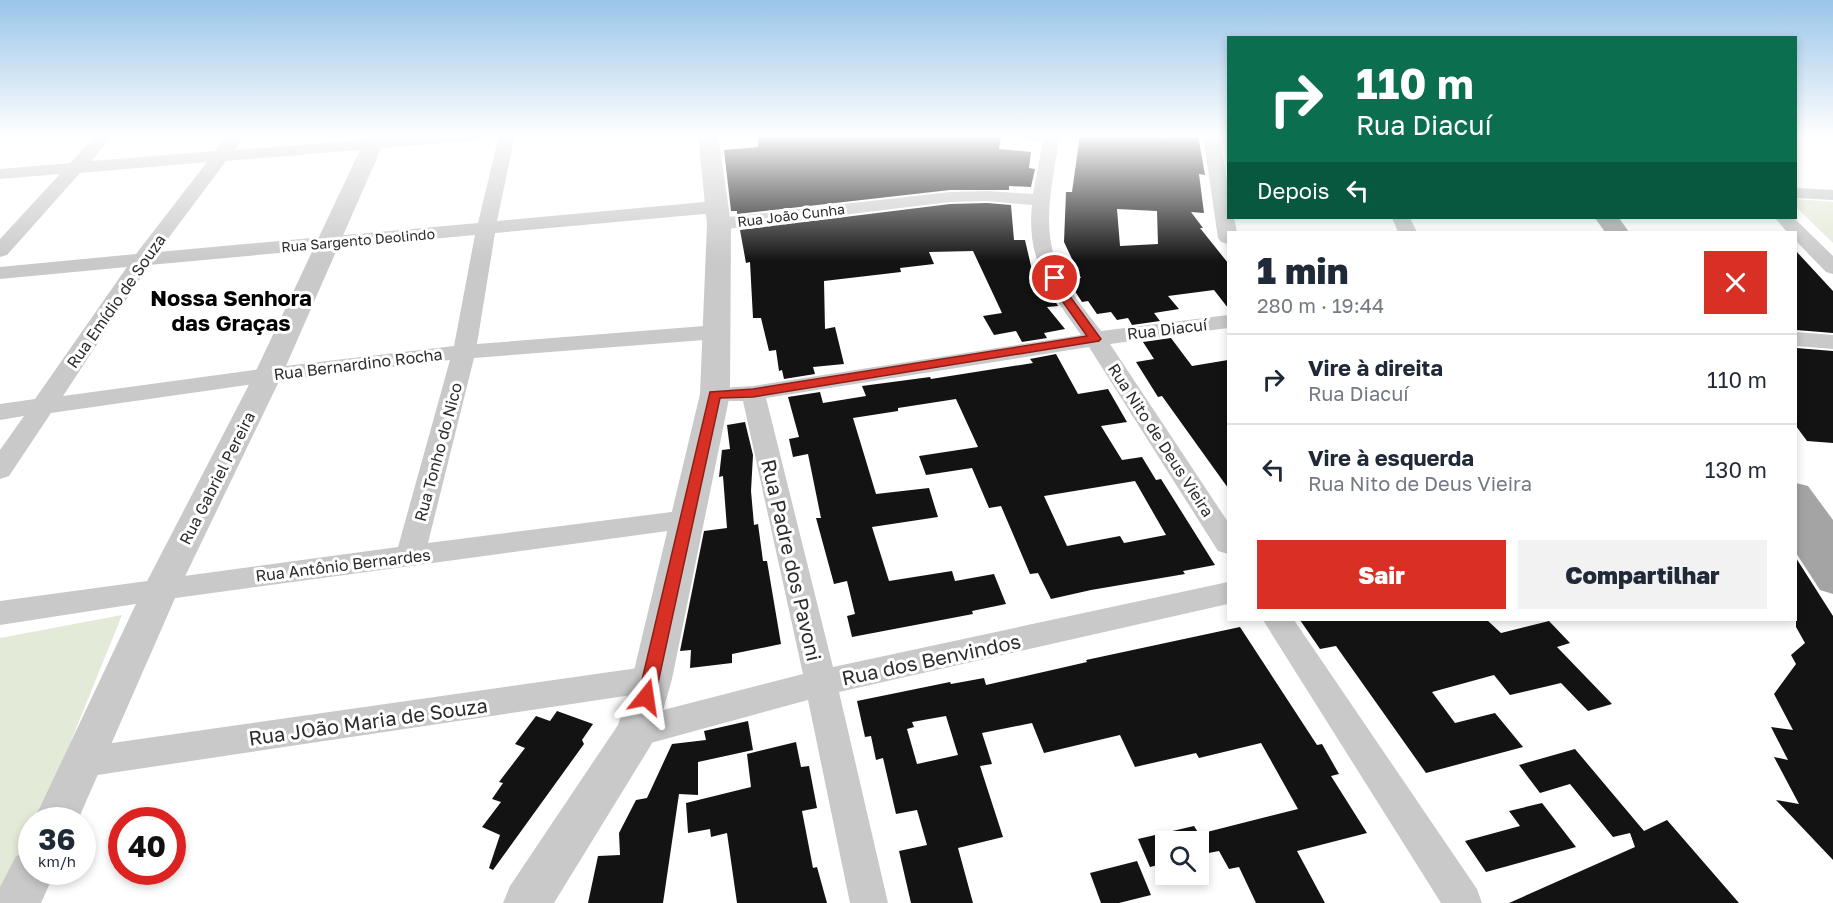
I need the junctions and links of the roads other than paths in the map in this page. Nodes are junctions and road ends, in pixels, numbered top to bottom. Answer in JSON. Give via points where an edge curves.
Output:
{"nodes":[{"id":1,"x":67,"y":177,"type":"edge"},
{"id":2,"x":205,"y":177,"type":"edge"},
{"id":3,"x":358,"y":177,"type":"edge"},
{"id":4,"x":497,"y":177,"type":"edge"},
{"id":5,"x":713,"y":177,"type":"edge"},
{"id":6,"x":1046,"y":177,"type":"edge"},
{"id":7,"x":1218,"y":177,"type":"edge"},
{"id":8,"x":1797,"y":193,"type":"edge"},
{"id":9,"x":1833,"y":195,"type":"edge"},
{"id":10,"x":1042,"y":200,"type":"junction"},
{"id":11,"x":717,"y":216,"type":"junction"},
{"id":12,"x":1785,"y":219,"type":"edge"},
{"id":13,"x":486,"y":228,"type":"junction"},
{"id":14,"x":1797,"y":231,"type":"edge"},
{"id":15,"x":1797,"y":231,"type":"edge"},
{"id":16,"x":1227,"y":232,"type":"edge"},
{"id":17,"x":329,"y":242,"type":"junction"},
{"id":18,"x":0,"y":251,"type":"edge"},
{"id":19,"x":143,"y":260,"type":"junction"},
{"id":20,"x":1833,"y":267,"type":"edge"},
{"id":21,"x":0,"y":273,"type":"edge"},
{"id":22,"x":1227,"y":321,"type":"edge"},
{"id":23,"x":717,"y":332,"type":"junction"},
{"id":24,"x":1095,"y":339,"type":"junction"},
{"id":25,"x":1797,"y":339,"type":"edge"},
{"id":26,"x":1833,"y":342,"type":"edge"},
{"id":27,"x":464,"y":352,"type":"junction"},
{"id":28,"x":268,"y":375,"type":"junction"},
{"id":29,"x":753,"y":393,"type":"junction"},
{"id":30,"x":715,"y":394,"type":"junction"},
{"id":31,"x":44,"y":407,"type":"junction"},
{"id":32,"x":0,"y":412,"type":"edge"},
{"id":33,"x":0,"y":470,"type":"edge"},
{"id":34,"x":1797,"y":496,"type":"edge"},
{"id":35,"x":687,"y":520,"type":"junction"},
{"id":36,"x":1797,"y":526,"type":"edge"},
{"id":37,"x":1227,"y":542,"type":"edge"},
{"id":38,"x":1833,"y":548,"type":"edge"},
{"id":39,"x":410,"y":557,"type":"junction"},
{"id":40,"x":1833,"y":580,"type":"edge"},
{"id":41,"x":161,"y":589,"type":"junction"},
{"id":42,"x":1227,"y":593,"type":"edge"},
{"id":43,"x":0,"y":613,"type":"edge"},
{"id":44,"x":1279,"y":621,"type":"edge"},
{"id":45,"x":652,"y":679,"type":"junction"},
{"id":46,"x":822,"y":683,"type":"junction"},
{"id":47,"x":636,"y":732,"type":"junction"},
{"id":48,"x":84,"y":762,"type":"junction"},
{"id":49,"x":62,"y":807,"type":"edge"},
{"id":50,"x":26,"y":885,"type":"edge"},
{"id":51,"x":17,"y":903,"type":"edge"},
{"id":52,"x":527,"y":903,"type":"edge"},
{"id":53,"x":869,"y":903,"type":"edge"},
{"id":54,"x":1463,"y":903,"type":"edge"}],
"edges":[{"from":1,"to":18,"type":"street"},
{"from":2,"to":19,"type":"street","name":"Rua Emídio de Souza"},
{"from":3,"to":17,"type":"street","name":"Rua Gabriel Pereira"},
{"from":4,"to":13,"type":"street","name":"Rua Tonho do Nico"},
{"from":5,"to":11,"type":"street"},
{"from":6,"to":10,"type":"street","name":"Rua Nito de Deus Vieira"},
{"from":7,"to":16,"type":"street"},
{"from":8,"to":9,"type":"street"},
{"from":10,"to":11,"type":"street","name":"Rua João Cunha","via":[[950,197]]},
{"from":10,"to":24,"type":"street","name":"Rua Nito de Deus Vieira","via":[[1046,260],[1064,295]]},
{"from":11,"to":13,"type":"street","name":"Rua Sargento Deolindo"},
{"from":11,"to":23,"type":"street"},
{"from":12,"to":14,"type":"street"},
{"from":13,"to":17,"type":"street","name":"Rua Sargento Deolindo"},
{"from":13,"to":27,"type":"street","name":"Rua Tonho do Nico"},
{"from":15,"to":20,"type":"street"},
{"from":17,"to":19,"type":"street","name":"Rua Sargento Deolindo"},
{"from":17,"to":28,"type":"street","name":"Rua Gabriel Pereira"},
{"from":19,"to":21,"type":"street","name":"Rua Sargento Deolindo"},
{"from":19,"to":31,"type":"street","name":"Rua Emídio de Souza"},
{"from":22,"to":24,"type":"street","name":"Rua Diacuí"},
{"from":23,"to":27,"type":"street","name":"Rua Bernardino Rocha"},
{"from":23,"to":30,"type":"street"},
{"from":24,"to":29,"type":"street","name":"Rua Diacuí"},
{"from":24,"to":37,"type":"street","name":"Rua Nito de Deus Vieira"},
{"from":25,"to":26,"type":"street"},
{"from":27,"to":28,"type":"street","name":"Rua Bernardino Rocha"},
{"from":27,"to":39,"type":"street","name":"Rua Tonho do Nico"},
{"from":28,"to":31,"type":"street","name":"Rua Bernardino Rocha"},
{"from":28,"to":41,"type":"street","name":"Rua Gabriel Pereira"},
{"from":29,"to":30,"type":"street","name":"Rua Diacuí"},
{"from":29,"to":46,"type":"street","name":"Rua Padre dos Pavoni"},
{"from":30,"to":35,"type":"street"},
{"from":31,"to":32,"type":"street","name":"Rua Bernardino Rocha"},
{"from":31,"to":33,"type":"street","name":"Rua Emídio de Souza"},
{"from":34,"to":38,"type":"main road"},
{"from":35,"to":39,"type":"street","name":"Rua Antônio Bernardes"},
{"from":35,"to":45,"type":"street"},
{"from":36,"to":40,"type":"main road"},
{"from":39,"to":41,"type":"street","name":"Rua Antônio Bernardes"},
{"from":41,"to":43,"type":"street","name":"Rua Antônio Bernardes"},
{"from":41,"to":48,"type":"street","name":"Rua Gabriel Pereira"},
{"from":42,"to":46,"type":"street","name":"Rua dos Benvindos"},
{"from":44,"to":54,"type":"street"},
{"from":45,"to":47,"type":"street"},
{"from":45,"to":48,"type":"street","name":"Rua JOão Maria de Souza"},
{"from":46,"to":47,"type":"street","name":"Rua dos Benvindos"},
{"from":46,"to":53,"type":"street","name":"Rua Padre dos Pavoni"},
{"from":47,"to":52,"type":"street"},
{"from":48,"to":49,"type":"street","name":"Rua Gabriel Pereira"},
{"from":50,"to":51,"type":"street"}]}
